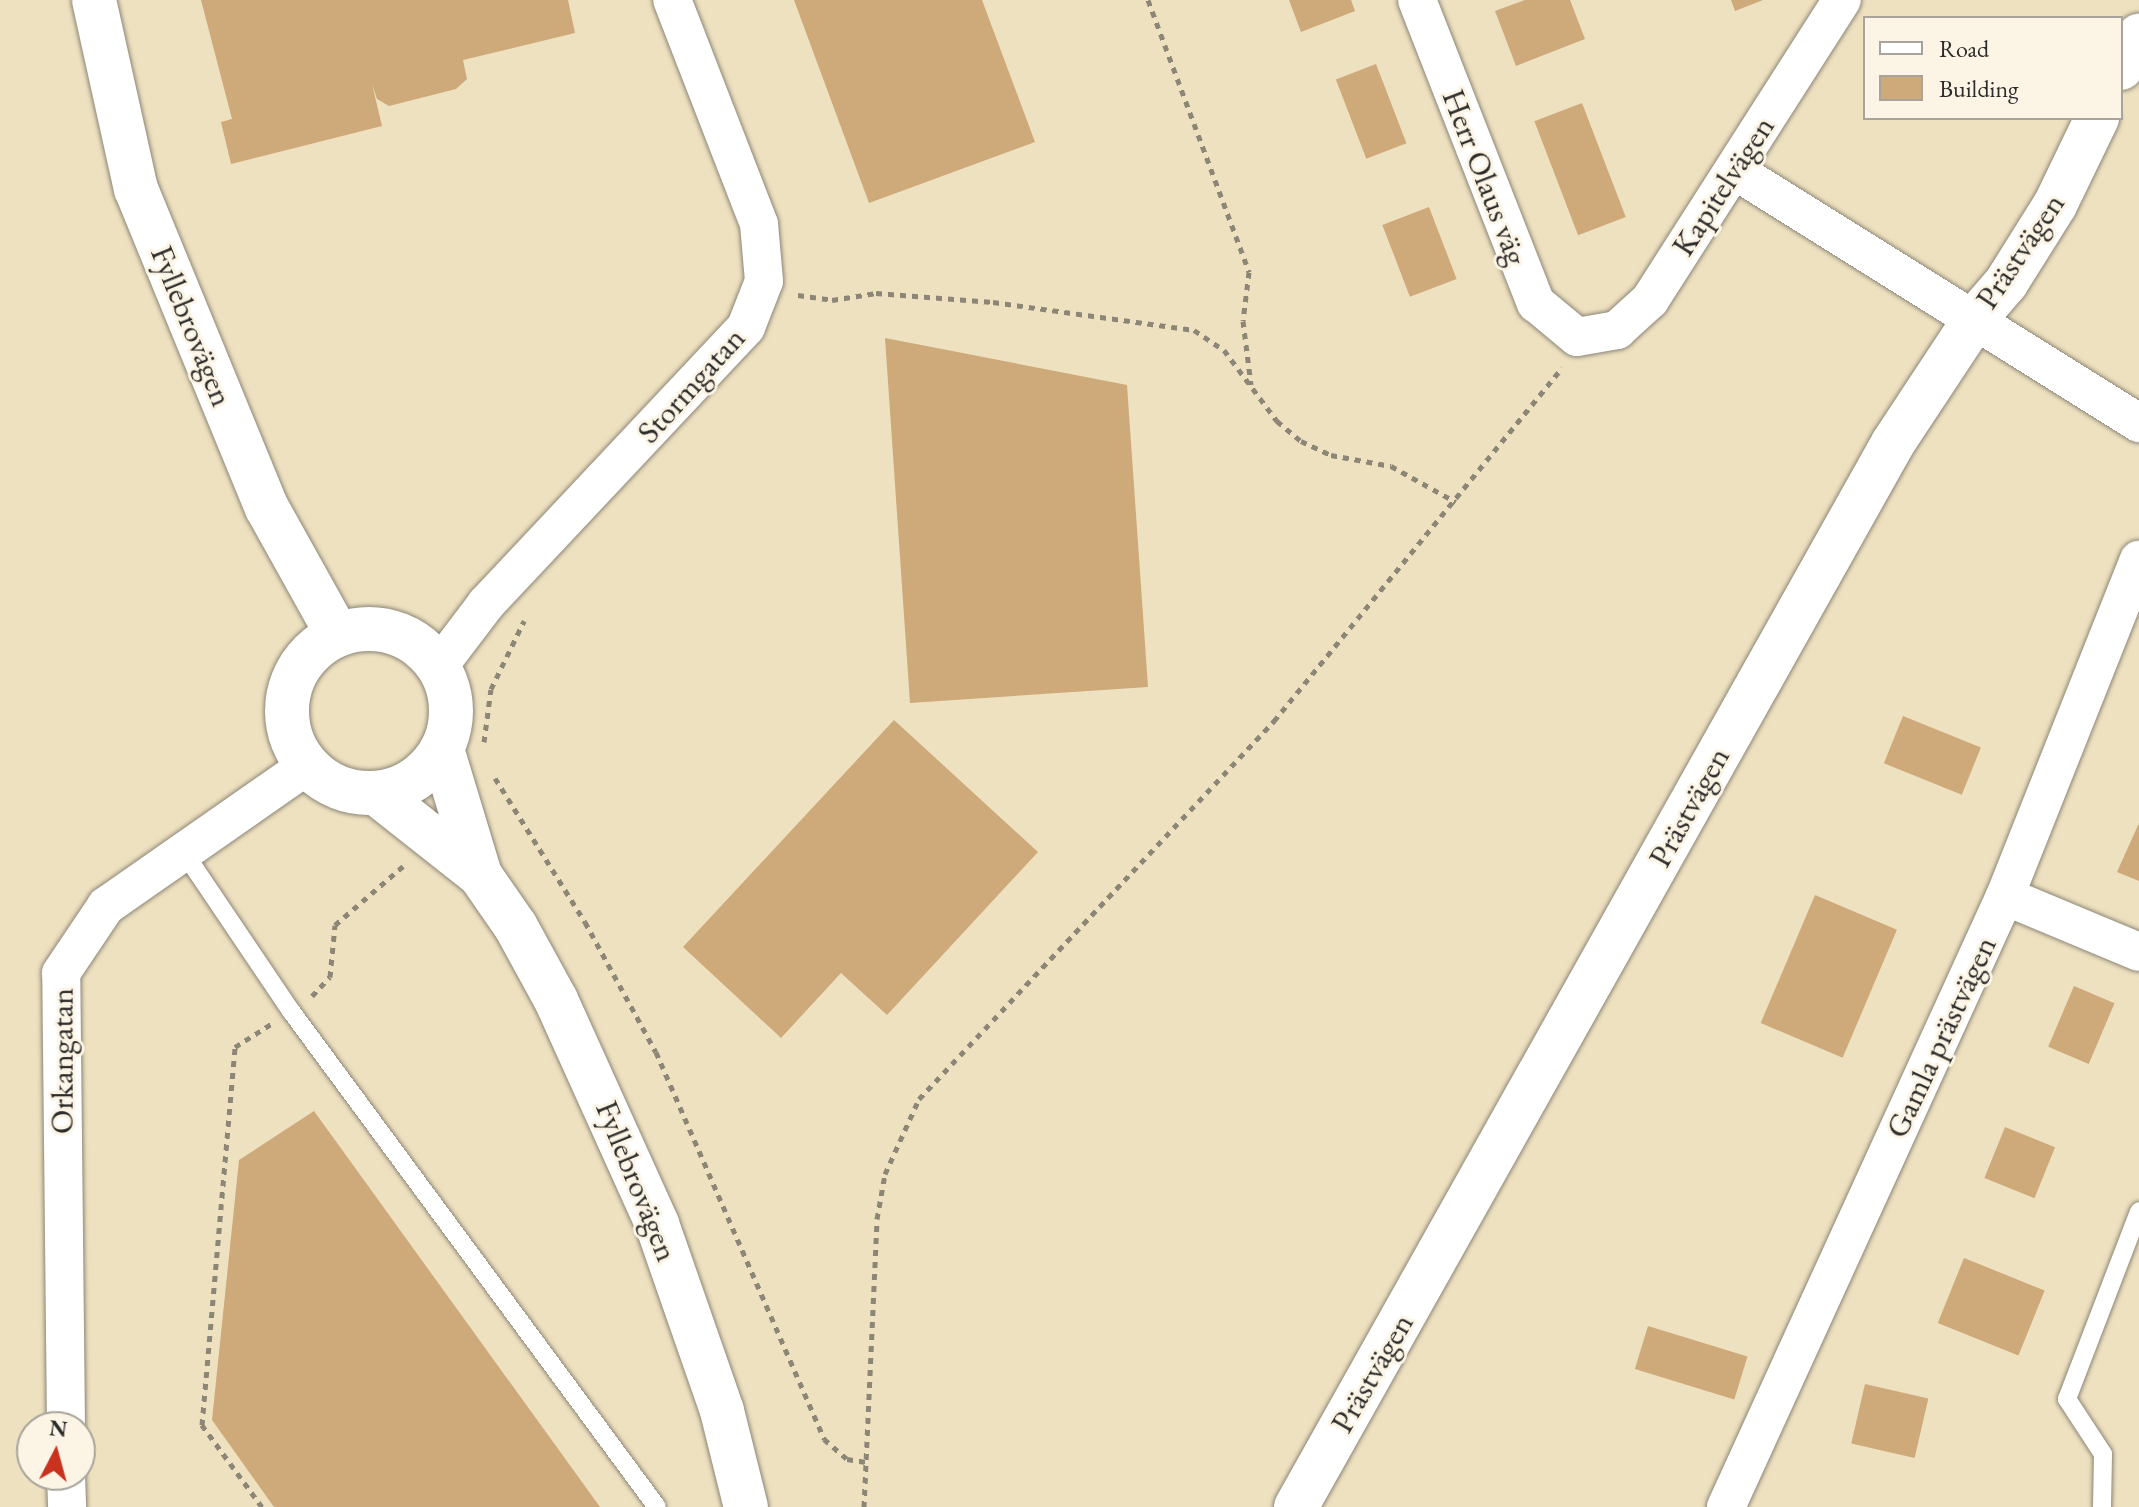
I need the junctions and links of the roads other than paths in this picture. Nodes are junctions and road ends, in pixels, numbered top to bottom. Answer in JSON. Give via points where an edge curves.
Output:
{"nodes":[{"id":1,"x":94,"y":0,"type":"edge"},
{"id":2,"x":672,"y":0,"type":"edge"},
{"id":3,"x":1417,"y":0,"type":"edge"},
{"id":4,"x":1842,"y":0,"type":"edge"},
{"id":5,"x":2139,"y":36,"type":"edge"},
{"id":6,"x":2123,"y":64,"type":"edge"},
{"id":7,"x":2096,"y":120,"type":"edge"},
{"id":8,"x":1734,"y":170,"type":"junction"},
{"id":9,"x":1974,"y":320,"type":"junction"},
{"id":10,"x":1577,"y":337,"type":"joint"},
{"id":11,"x":2139,"y":423,"type":"edge"},
{"id":12,"x":2139,"y":560,"type":"edge"},
{"id":13,"x":337,"y":634,"type":"junction"},
{"id":14,"x":439,"y":666,"type":"junction"},
{"id":15,"x":463,"y":750,"type":"junction"},
{"id":16,"x":307,"y":766,"type":"junction"},
{"id":17,"x":376,"y":793,"type":"junction"},
{"id":18,"x":453,"y":832,"type":"junction"},
{"id":19,"x":183,"y":851,"type":"junction"},
{"id":20,"x":2005,"y":896,"type":"junction"},
{"id":21,"x":2139,"y":952,"type":"edge"},
{"id":22,"x":2139,"y":1211,"type":"edge"},
{"id":23,"x":66,"y":1411,"type":"edge"},
{"id":24,"x":657,"y":1507,"type":"edge"},
{"id":25,"x":746,"y":1507,"type":"edge"},
{"id":26,"x":1296,"y":1507,"type":"edge"},
{"id":27,"x":1726,"y":1507,"type":"edge"},
{"id":28,"x":2102,"y":1507,"type":"edge"}],
"edges":[{"from":1,"to":13,"type":"street","name":"Fyllebrovägen","via":[[136,189],[267,508]]},
{"from":2,"to":14,"type":"street","name":"Stormgatan","via":[[759,224],[764,281],[746,327],[486,604]]},
{"from":3,"to":10,"type":"street","name":"Herr Olaus väg","via":[[1536,303]]},
{"from":4,"to":8,"type":"street","name":"Kapitelvägen"},
{"from":5,"to":6,"type":"street"},
{"from":7,"to":9,"type":"street","name":"Prästvägen","via":[[2055,205],[2006,283]]},
{"from":8,"to":9,"type":"street"},
{"from":8,"to":10,"type":"street","name":"Kapitelvägen","via":[[1650,300],[1617,330]]},
{"from":9,"to":11,"type":"street"},
{"from":9,"to":26,"type":"street","name":"Prästvägen","via":[[1893,443]]},
{"from":12,"to":20,"type":"street","name":"Gamla prästvägen"},
{"from":13,"to":14,"type":"street","via":[[386,630],[416,643]]},
{"from":13,"to":16,"type":"street","via":[[301,663],[288,692],[287,723]]},
{"from":14,"to":15,"type":"street","name":"Fyllebrovägen"},
{"from":15,"to":17,"type":"street","name":"Fyllebrovägen","via":[[415,779]]},
{"from":15,"to":18,"type":"street"},
{"from":16,"to":17,"type":"street","name":"Fyllebrovägen","via":[[338,787]]},
{"from":16,"to":19,"type":"street","name":"Orkangatan"},
{"from":17,"to":18,"type":"street","name":"Fyllebrovägen"},
{"from":18,"to":25,"type":"street","name":"Fyllebrovägen","via":[[516,927],[556,1000],[629,1156],[722,1411]]},
{"from":19,"to":23,"type":"street","name":"Orkangatan","via":[[106,906],[61,973]]},
{"from":19,"to":24,"type":"lane","via":[[291,1011]]},
{"from":20,"to":21,"type":"street"},
{"from":20,"to":27,"type":"street","name":"Gamla prästvägen"},
{"from":22,"to":28,"type":"lane","via":[[2067,1399],[2103,1454]]}]}
